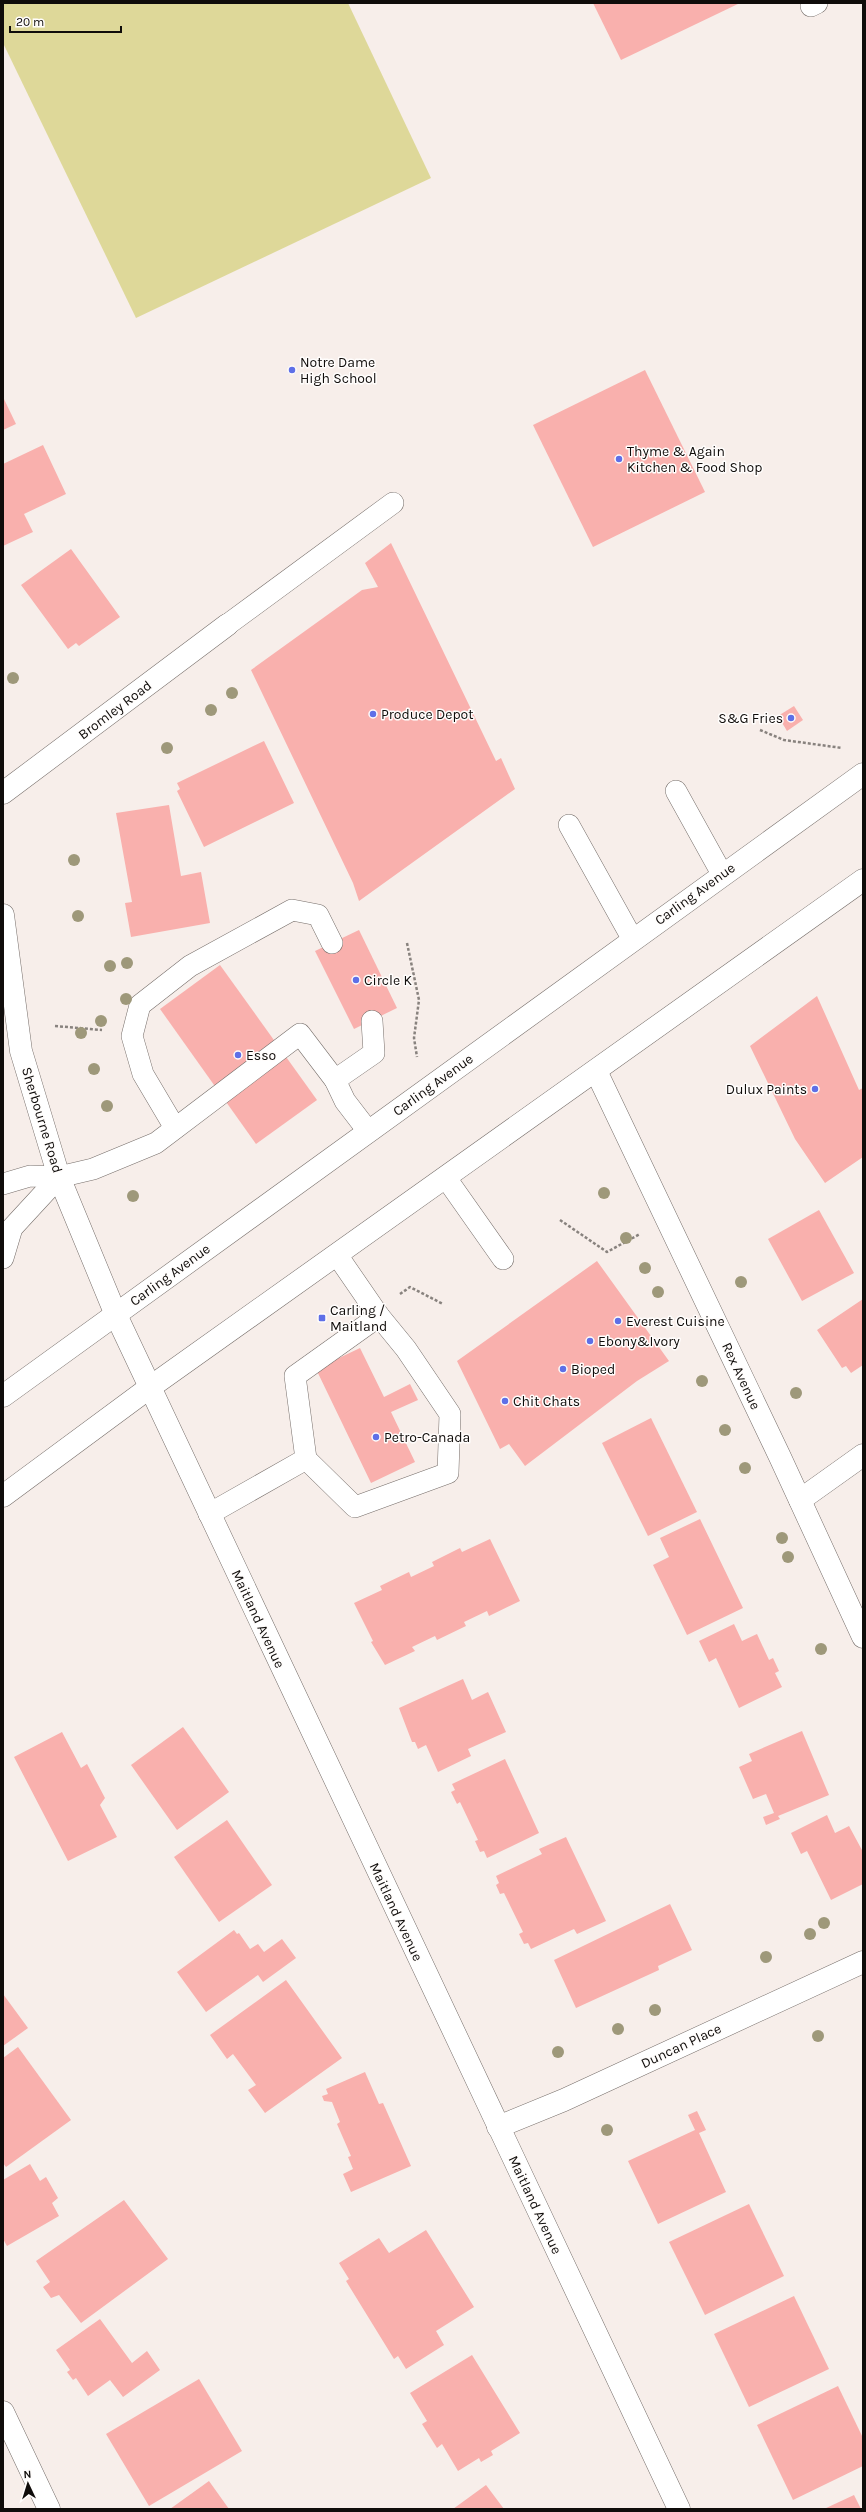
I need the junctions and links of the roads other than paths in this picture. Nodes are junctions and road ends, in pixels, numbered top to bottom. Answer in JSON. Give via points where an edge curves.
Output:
{"nodes":[{"id":1,"x":393,"y":503,"type":"dead end"},
{"id":2,"x":228,"y":625,"type":"joint"},
{"id":3,"x":863,"y":774,"type":"edge"},
{"id":4,"x":676,"y":791,"type":"dead end"},
{"id":5,"x":3,"y":793,"type":"edge"},
{"id":6,"x":569,"y":825,"type":"dead end"},
{"id":7,"x":722,"y":874,"type":"junction"},
{"id":8,"x":863,"y":880,"type":"edge"},
{"id":9,"x":3,"y":915,"type":"edge"},
{"id":10,"x":633,"y":940,"type":"junction"},
{"id":11,"x":332,"y":943,"type":"dead end"},
{"id":12,"x":372,"y":1021,"type":"dead end"},
{"id":13,"x":596,"y":1071,"type":"junction"},
{"id":14,"x":335,"y":1080,"type":"junction"},
{"id":15,"x":175,"y":1128,"type":"junction"},
{"id":16,"x":368,"y":1131,"type":"junction"},
{"id":17,"x":59,"y":1177,"type":"junction"},
{"id":18,"x":446,"y":1178,"type":"junction"},
{"id":19,"x":3,"y":1184,"type":"edge"},
{"id":20,"x":337,"y":1255,"type":"junction"},
{"id":21,"x":3,"y":1258,"type":"edge"},
{"id":22,"x":503,"y":1259,"type":"dead end"},
{"id":23,"x":377,"y":1313,"type":"junction"},
{"id":24,"x":116,"y":1315,"type":"junction"},
{"id":25,"x":150,"y":1388,"type":"junction"},
{"id":26,"x":3,"y":1396,"type":"edge"},
{"id":27,"x":863,"y":1456,"type":"edge"},
{"id":28,"x":306,"y":1459,"type":"junction"},
{"id":29,"x":3,"y":1496,"type":"edge"},
{"id":30,"x":800,"y":1500,"type":"junction"},
{"id":31,"x":209,"y":1514,"type":"junction"},
{"id":32,"x":863,"y":1637,"type":"edge"},
{"id":33,"x":863,"y":1962,"type":"edge"},
{"id":34,"x":498,"y":2127,"type":"junction"},
{"id":35,"x":3,"y":2412,"type":"edge"},
{"id":36,"x":49,"y":2509,"type":"edge"},
{"id":37,"x":679,"y":2509,"type":"edge"}],
"edges":[{"from":1,"to":2,"type":"lane"},
{"from":2,"to":5,"type":"main road","name":"Bromley Road"},
{"from":3,"to":7,"type":"main road","name":"Carling Avenue"},
{"from":4,"to":7,"type":"lane"},
{"from":6,"to":10,"type":"lane"},
{"from":7,"to":10,"type":"main road","name":"Carling Avenue"},
{"from":8,"to":13,"type":"main road"},
{"from":9,"to":17,"type":"main road","name":"Sherbourne Road","via":[[21,1051]]},
{"from":10,"to":16,"type":"main road","name":"Carling Avenue"},
{"from":11,"to":15,"type":"lane","via":[[318,915],[292,910],[190,966],[140,1005],[132,1036],[143,1074]]},
{"from":12,"to":14,"type":"lane","via":[[374,1053]]},
{"from":13,"to":18,"type":"main road"},
{"from":13,"to":30,"type":"main road","name":"Rex Avenue"},
{"from":14,"to":15,"type":"lane","via":[[300,1034]]},
{"from":14,"to":16,"type":"lane","via":[[345,1101]]},
{"from":15,"to":17,"type":"lane","via":[[156,1143],[93,1169]]},
{"from":16,"to":24,"type":"main road","name":"Carling Avenue"},
{"from":17,"to":19,"type":"lane","via":[[30,1176]]},
{"from":17,"to":21,"type":"lane","via":[[12,1228]]},
{"from":17,"to":24,"type":"main road","name":"Sherbourne Road"},
{"from":18,"to":20,"type":"main road"},
{"from":18,"to":22,"type":"lane"},
{"from":20,"to":23,"type":"lane"},
{"from":20,"to":25,"type":"main road"},
{"from":23,"to":28,"type":"lane","via":[[295,1376]]},
{"from":23,"to":28,"type":"lane","via":[[406,1349],[450,1414],[448,1473],[355,1507]]},
{"from":24,"to":25,"type":"main road","name":"Maitland Avenue"},
{"from":24,"to":26,"type":"main road","name":"Carling Avenue"},
{"from":25,"to":29,"type":"main road"},
{"from":25,"to":31,"type":"main road","name":"Maitland Avenue"},
{"from":27,"to":30,"type":"main road"},
{"from":28,"to":31,"type":"lane"},
{"from":30,"to":32,"type":"main road","name":"Rex Avenue"},
{"from":31,"to":34,"type":"main road","name":"Maitland Avenue"},
{"from":33,"to":34,"type":"main road","name":"Duncan Place","via":[[564,2100]]},
{"from":34,"to":37,"type":"main road","name":"Maitland Avenue"},
{"from":35,"to":36,"type":"main road"}]}
